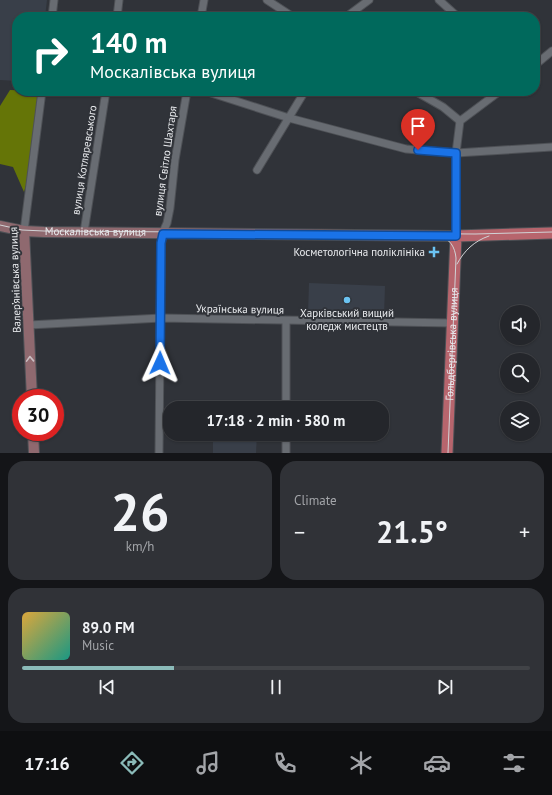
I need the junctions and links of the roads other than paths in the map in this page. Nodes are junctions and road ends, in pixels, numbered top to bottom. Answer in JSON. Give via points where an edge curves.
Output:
{"nodes":[{"id":1,"x":54,"y":0,"type":"edge"},
{"id":2,"x":119,"y":0,"type":"edge"},
{"id":3,"x":204,"y":0,"type":"edge"},
{"id":4,"x":267,"y":0,"type":"edge"},
{"id":5,"x":369,"y":0,"type":"edge"},
{"id":6,"x":439,"y":0,"type":"edge"},
{"id":7,"x":53,"y":12,"type":"edge"},
{"id":8,"x":117,"y":12,"type":"edge"},
{"id":9,"x":202,"y":12,"type":"edge"},
{"id":10,"x":285,"y":12,"type":"edge"},
{"id":11,"x":353,"y":12,"type":"edge"},
{"id":12,"x":452,"y":12,"type":"edge"},
{"id":13,"x":552,"y":51,"type":"edge"},
{"id":14,"x":540,"y":60,"type":"edge"},
{"id":15,"x":41,"y":96,"type":"edge"},
{"id":16,"x":105,"y":96,"type":"edge"},
{"id":17,"x":186,"y":96,"type":"edge"},
{"id":18,"x":221,"y":96,"type":"edge"},
{"id":19,"x":302,"y":96,"type":"edge"},
{"id":20,"x":424,"y":96,"type":"edge"},
{"id":21,"x":493,"y":96,"type":"edge"},
{"id":22,"x":289,"y":118,"type":"junction"},
{"id":23,"x":460,"y":121,"type":"junction"},
{"id":24,"x":552,"y":147,"type":"edge"},
{"id":25,"x":456,"y":153,"type":"junction"},
{"id":26,"x":257,"y":170,"type":"dead end"},
{"id":27,"x":0,"y":226,"type":"edge"},
{"id":28,"x":24,"y":231,"type":"junction"},
{"id":29,"x":84,"y":232,"type":"junction"},
{"id":30,"x":552,"y":233,"type":"edge"},
{"id":31,"x":163,"y":234,"type":"junction"},
{"id":32,"x":456,"y":236,"type":"junction"},
{"id":33,"x":161,"y":318,"type":"junction"},
{"id":34,"x":286,"y":321,"type":"junction"},
{"id":35,"x":452,"y":324,"type":"junction"},
{"id":36,"x":29,"y":325,"type":"junction"},
{"id":37,"x":32,"y":389,"type":"edge"},
{"id":38,"x":286,"y":401,"type":"edge"},
{"id":39,"x":33,"y":441,"type":"edge"},
{"id":40,"x":286,"y":441,"type":"edge"},
{"id":41,"x":34,"y":453,"type":"edge"},
{"id":42,"x":159,"y":453,"type":"edge"},
{"id":43,"x":286,"y":453,"type":"edge"},
{"id":44,"x":447,"y":453,"type":"edge"}],
"edges":[{"from":1,"to":7,"type":"street"},
{"from":2,"to":8,"type":"street"},
{"from":3,"to":9,"type":"street"},
{"from":4,"to":10,"type":"street"},
{"from":5,"to":11,"type":"street"},
{"from":6,"to":12,"type":"street"},
{"from":13,"to":14,"type":"street"},
{"from":15,"to":28,"type":"street","name":"Валер’янівська вулиця"},
{"from":16,"to":29,"type":"street","name":"вулиця Котляревського"},
{"from":17,"to":31,"type":"street","name":"вулиця Світло Шахтаря","via":[[169,216]]},
{"from":18,"to":22,"type":"street"},
{"from":19,"to":22,"type":"street"},
{"from":20,"to":23,"type":"street"},
{"from":21,"to":23,"type":"street"},
{"from":22,"to":25,"type":"street","via":[[406,149]]},
{"from":22,"to":26,"type":"street"},
{"from":23,"to":25,"type":"street"},
{"from":24,"to":25,"type":"street"},
{"from":25,"to":32,"type":"street"},
{"from":27,"to":28,"type":"street","name":"Москалівська вулиця"},
{"from":28,"to":29,"type":"street","name":"Москалівська вулиця"},
{"from":28,"to":36,"type":"street","name":"Валер’янівська вулиця"},
{"from":29,"to":31,"type":"street","name":"Москалівська вулиця"},
{"from":30,"to":32,"type":"main road","name":"Москалівська вулиця"},
{"from":31,"to":32,"type":"street","name":"Москалівська вулиця"},
{"from":31,"to":33,"type":"street","name":"вулиця Світло Шахтаря"},
{"from":32,"to":35,"type":"main road","name":"Гольдбергівська вулиця"},
{"from":33,"to":34,"type":"street","name":"Українська вулиця"},
{"from":33,"to":36,"type":"street","name":"Українська вулиця"},
{"from":33,"to":42,"type":"street","name":"вулиця Світло Шахтаря"},
{"from":34,"to":35,"type":"street","name":"Українська вулиця"},
{"from":34,"to":38,"type":"street"},
{"from":35,"to":44,"type":"main road","name":"Гольдбергівська вулиця"},
{"from":37,"to":36,"type":"street","name":"Валер’янівська вулиця","one_way":true},
{"from":39,"to":41,"type":"street"},
{"from":40,"to":43,"type":"street"}]}
